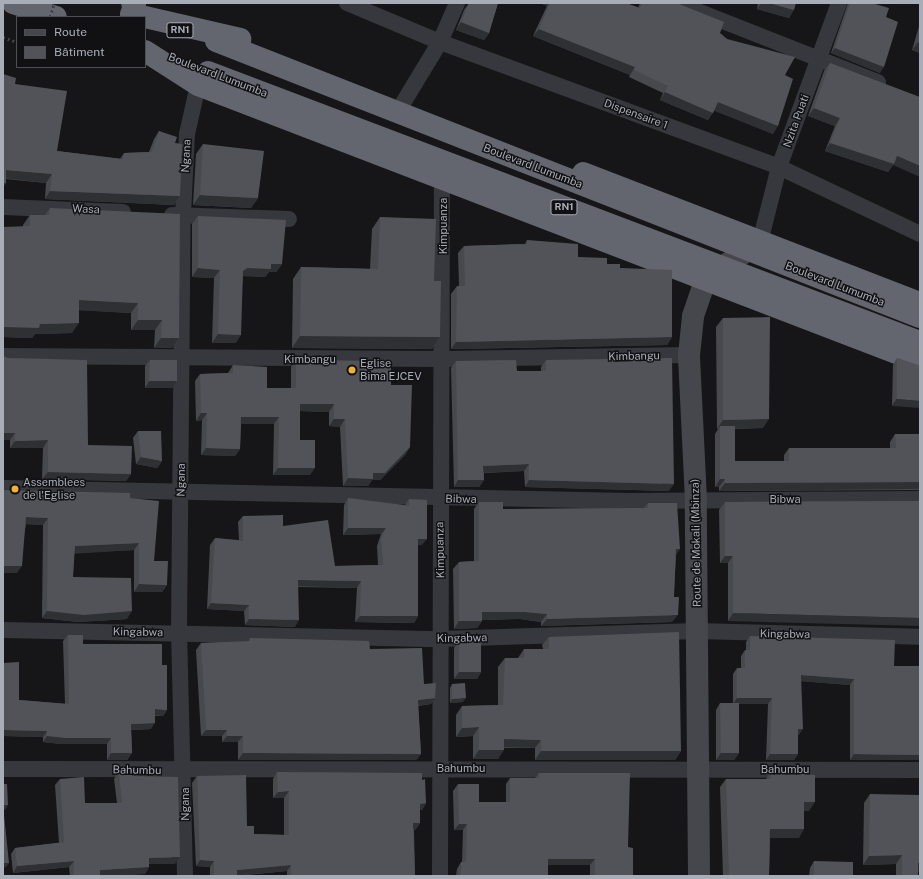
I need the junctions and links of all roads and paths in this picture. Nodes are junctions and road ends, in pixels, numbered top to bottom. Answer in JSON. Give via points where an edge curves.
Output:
{"nodes":[{"id":1,"x":13,"y":3,"type":"edge"},
{"id":2,"x":54,"y":3,"type":"edge"},
{"id":3,"x":347,"y":3,"type":"edge"},
{"id":4,"x":457,"y":3,"type":"edge"},
{"id":5,"x":677,"y":3,"type":"edge"},
{"id":6,"x":839,"y":3,"type":"edge"},
{"id":7,"x":138,"y":12,"type":"edge"},
{"id":8,"x":50,"y":16,"type":"edge"},
{"id":9,"x":53,"y":16,"type":"edge"},
{"id":10,"x":3,"y":37,"type":"edge"},
{"id":11,"x":16,"y":42,"type":"edge"},
{"id":12,"x":440,"y":42,"type":"junction"},
{"id":13,"x":146,"y":48,"type":"edge"},
{"id":14,"x":146,"y":51,"type":"edge"},
{"id":15,"x":818,"y":58,"type":"junction"},
{"id":16,"x":203,"y":78,"type":"junction"},
{"id":17,"x":891,"y":87,"type":"edge"},
{"id":18,"x":403,"y":103,"type":"junction"},
{"id":19,"x":779,"y":167,"type":"junction"},
{"id":20,"x":442,"y":177,"type":"junction"},
{"id":21,"x":3,"y":207,"type":"edge"},
{"id":22,"x":183,"y":215,"type":"junction"},
{"id":23,"x":289,"y":219,"type":"dead end"},
{"id":24,"x":920,"y":234,"type":"edge"},
{"id":25,"x":760,"y":242,"type":"junction"},
{"id":26,"x":706,"y":278,"type":"junction"},
{"id":27,"x":920,"y":303,"type":"edge"},
{"id":28,"x":920,"y":317,"type":"edge"},
{"id":29,"x":920,"y":342,"type":"edge"},
{"id":30,"x":689,"y":355,"type":"junction"},
{"id":31,"x":3,"y":356,"type":"edge"},
{"id":32,"x":440,"y":359,"type":"junction"},
{"id":33,"x":183,"y":360,"type":"junction"},
{"id":34,"x":920,"y":362,"type":"edge"},
{"id":35,"x":3,"y":488,"type":"edge"},
{"id":36,"x":181,"y":495,"type":"junction"},
{"id":37,"x":439,"y":499,"type":"junction"},
{"id":38,"x":920,"y":499,"type":"edge"},
{"id":39,"x":696,"y":500,"type":"junction"},
{"id":40,"x":3,"y":630,"type":"edge"},
{"id":41,"x":179,"y":632,"type":"junction"},
{"id":42,"x":697,"y":632,"type":"junction"},
{"id":43,"x":920,"y":637,"type":"edge"},
{"id":44,"x":440,"y":639,"type":"junction"},
{"id":45,"x":438,"y":768,"type":"junction"},
{"id":46,"x":3,"y":769,"type":"edge"},
{"id":47,"x":698,"y":769,"type":"junction"},
{"id":48,"x":920,"y":770,"type":"edge"},
{"id":49,"x":185,"y":771,"type":"junction"},
{"id":50,"x":185,"y":876,"type":"edge"},
{"id":51,"x":440,"y":876,"type":"edge"},
{"id":52,"x":699,"y":876,"type":"edge"}],
"edges":[{"from":1,"to":9,"type":"highway"},
{"from":2,"to":8,"type":"path","bridge":true},
{"from":3,"to":12,"type":"street","name":"Dispensaire 1"},
{"from":4,"to":12,"type":"street"},
{"from":5,"to":15,"type":"street"},
{"from":6,"to":15,"type":"street","name":"Nzita Puati"},
{"from":7,"to":18,"type":"highway","via":[[235,37]]},
{"from":7,"to":28,"type":"highway","name":"Boulevard Lumumba","number":"RN1","bridge":true},
{"from":10,"to":11,"type":"path"},
{"from":12,"to":18,"type":"street"},
{"from":12,"to":19,"type":"street","name":"Dispensaire 1"},
{"from":13,"to":16,"type":"highway","name":"Boulevard Lumumba","number":"RN1"},
{"from":14,"to":16,"type":"highway"},
{"from":15,"to":17,"type":"street"},
{"from":15,"to":19,"type":"street","name":"Nzita Puati"},
{"from":16,"to":20,"type":"highway"},
{"from":16,"to":22,"type":"street","name":"Ngana","via":[[187,134]]},
{"from":16,"to":29,"type":"highway","name":"Boulevard Lumumba","number":"RN1","bridge":true},
{"from":18,"to":25,"type":"highway"},
{"from":19,"to":24,"type":"street","name":"Dispensaire 1"},
{"from":19,"to":25,"type":"street","name":"Nzita Puati"},
{"from":20,"to":26,"type":"highway"},
{"from":20,"to":32,"type":"street","name":"Kimpuanza"},
{"from":21,"to":22,"type":"street","name":"Wasa"},
{"from":22,"to":23,"type":"street","name":"Wasa"},
{"from":22,"to":33,"type":"street","name":"Ngana"},
{"from":25,"to":26,"type":"street"},
{"from":25,"to":27,"type":"highway"},
{"from":26,"to":30,"type":"street","name":"Route de Mokali (Mbinza)","via":[[693,316]]},
{"from":26,"to":34,"type":"highway"},
{"from":30,"to":32,"type":"street","name":"Kimbangu"},
{"from":30,"to":39,"type":"street","name":"Route de Mokali (Mbinza)"},
{"from":31,"to":33,"type":"street","name":"Kimbangu"},
{"from":32,"to":33,"type":"street","name":"Kimbangu"},
{"from":32,"to":37,"type":"street","name":"Kimpuanza"},
{"from":33,"to":36,"type":"street","name":"Ngana"},
{"from":35,"to":36,"type":"street","name":"Bibwa"},
{"from":36,"to":37,"type":"street","name":"Bibwa"},
{"from":36,"to":41,"type":"street","name":"Ngana"},
{"from":37,"to":39,"type":"street","name":"Bibwa"},
{"from":37,"to":44,"type":"street","name":"Kimpuanza"},
{"from":38,"to":39,"type":"street","name":"Bibwa"},
{"from":39,"to":42,"type":"street","name":"Route de Mokali (Mbinza)"},
{"from":40,"to":41,"type":"street","name":"Kingabwa"},
{"from":41,"to":44,"type":"street","name":"Kingabwa"},
{"from":41,"to":49,"type":"street","name":"Ngana"},
{"from":42,"to":43,"type":"street","name":"Kingabwa"},
{"from":42,"to":44,"type":"street","name":"Kingabwa"},
{"from":42,"to":47,"type":"street","name":"Route de Mokali (Mbinza)"},
{"from":44,"to":45,"type":"street","name":"Kimpuanza"},
{"from":45,"to":47,"type":"street","name":"Bahumbu"},
{"from":45,"to":49,"type":"street","name":"Bahumbu"},
{"from":45,"to":51,"type":"street","name":"Kimpuanza"},
{"from":46,"to":49,"type":"street","name":"Bahumbu"},
{"from":47,"to":48,"type":"street","name":"Bahumbu"},
{"from":47,"to":52,"type":"street","name":"Route de Mokali (Mbinza)"},
{"from":49,"to":50,"type":"street","name":"Ngana"}]}
